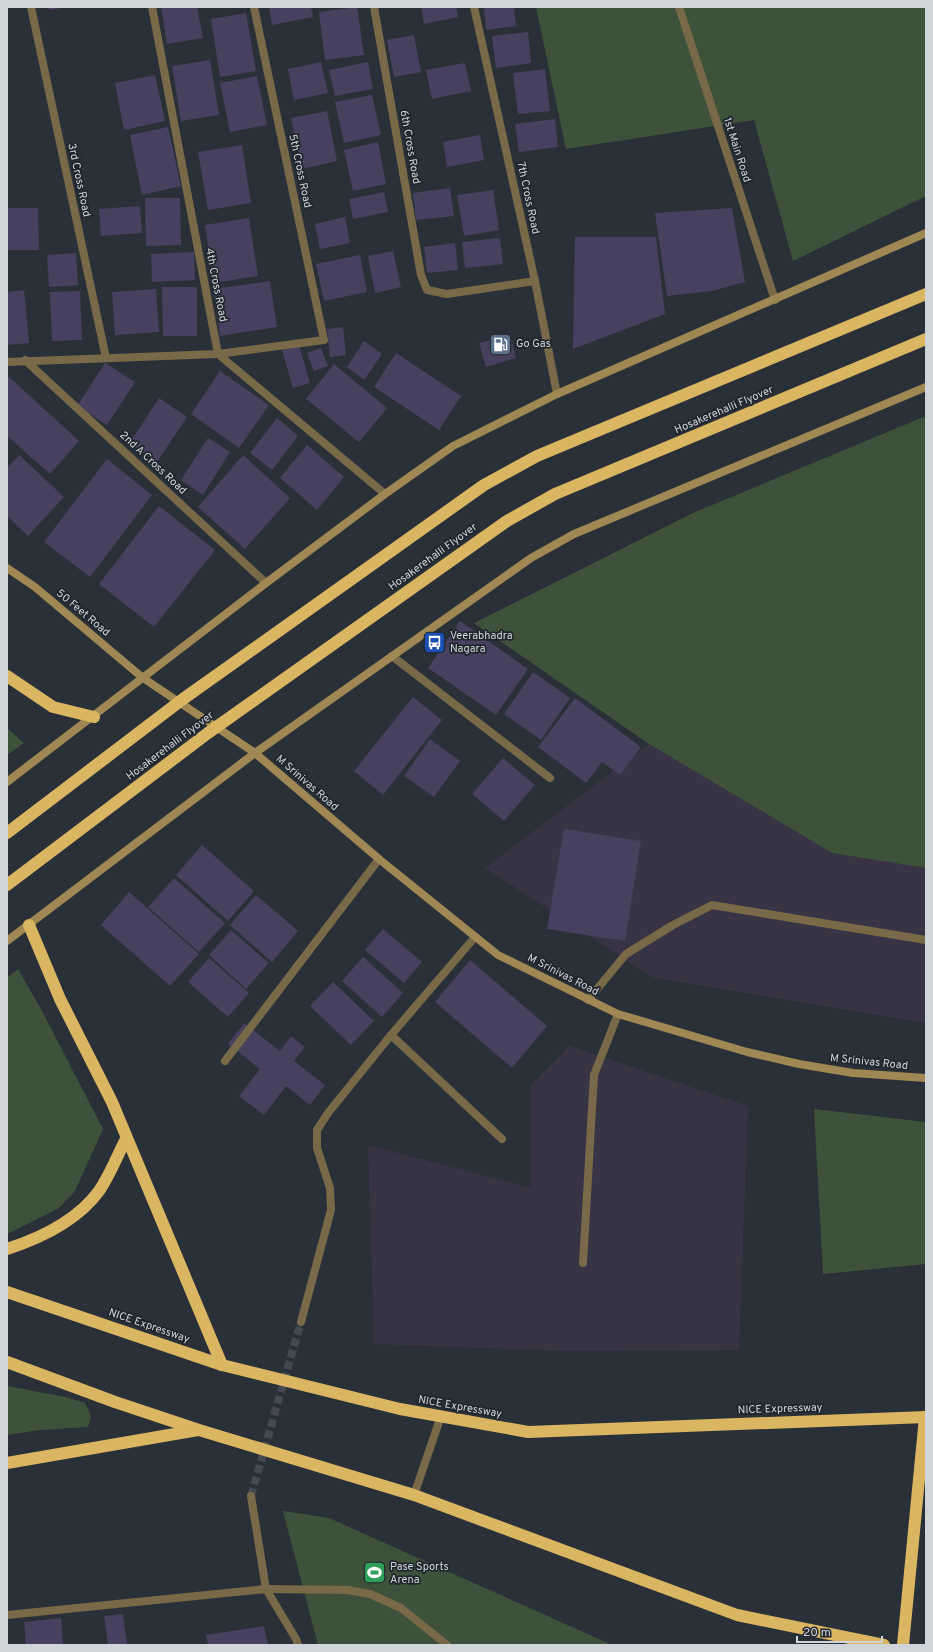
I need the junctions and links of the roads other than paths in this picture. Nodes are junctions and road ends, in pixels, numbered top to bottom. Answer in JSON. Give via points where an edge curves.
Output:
{"nodes":[{"id":1,"x":31,"y":7,"type":"edge"},
{"id":2,"x":152,"y":7,"type":"edge"},
{"id":3,"x":254,"y":7,"type":"edge"},
{"id":4,"x":374,"y":7,"type":"edge"},
{"id":5,"x":474,"y":7,"type":"edge"},
{"id":6,"x":679,"y":7,"type":"edge"},
{"id":7,"x":926,"y":234,"type":"edge"},
{"id":8,"x":535,"y":281,"type":"junction"},
{"id":9,"x":926,"y":294,"type":"edge"},
{"id":10,"x":775,"y":300,"type":"junction"},
{"id":11,"x":926,"y":340,"type":"edge"},
{"id":12,"x":218,"y":354,"type":"junction"},
{"id":13,"x":106,"y":358,"type":"junction"},
{"id":14,"x":25,"y":360,"type":"junction"},
{"id":15,"x":7,"y":362,"type":"edge"},
{"id":16,"x":926,"y":387,"type":"edge"},
{"id":17,"x":557,"y":394,"type":"junction"},
{"id":18,"x":385,"y":494,"type":"junction"},
{"id":19,"x":7,"y":568,"type":"edge"},
{"id":20,"x":266,"y":583,"type":"junction"},
{"id":21,"x":392,"y":656,"type":"junction"},
{"id":22,"x":7,"y":676,"type":"edge"},
{"id":23,"x":143,"y":678,"type":"junction"},
{"id":24,"x":94,"y":717,"type":"junction"},
{"id":25,"x":255,"y":753,"type":"junction"},
{"id":26,"x":550,"y":778,"type":"dead end"},
{"id":27,"x":7,"y":782,"type":"edge"},
{"id":28,"x":7,"y":833,"type":"edge"},
{"id":29,"x":379,"y":859,"type":"junction"},
{"id":30,"x":7,"y":885,"type":"edge"},
{"id":31,"x":29,"y":925,"type":"junction"},
{"id":32,"x":475,"y":937,"type":"junction"},
{"id":33,"x":926,"y":940,"type":"edge"},
{"id":34,"x":7,"y":941,"type":"edge"},
{"id":35,"x":588,"y":1000,"type":"junction"},
{"id":36,"x":618,"y":1014,"type":"junction"},
{"id":37,"x":391,"y":1035,"type":"junction"},
{"id":38,"x":225,"y":1061,"type":"dead end"},
{"id":39,"x":926,"y":1078,"type":"edge"},
{"id":40,"x":126,"y":1139,"type":"junction"},
{"id":41,"x":502,"y":1139,"type":"dead end"},
{"id":42,"x":7,"y":1249,"type":"edge"},
{"id":43,"x":583,"y":1263,"type":"dead end"},
{"id":44,"x":7,"y":1292,"type":"edge"},
{"id":45,"x":301,"y":1322,"type":"tunnel mouth"},
{"id":46,"x":7,"y":1362,"type":"edge"},
{"id":47,"x":222,"y":1365,"type":"junction"},
{"id":48,"x":441,"y":1416,"type":"junction"},
{"id":49,"x":926,"y":1417,"type":"edge"},
{"id":50,"x":199,"y":1430,"type":"junction"},
{"id":51,"x":7,"y":1462,"type":"edge"},
{"id":52,"x":414,"y":1495,"type":"junction"},
{"id":53,"x":251,"y":1496,"type":"tunnel mouth"},
{"id":54,"x":266,"y":1589,"type":"junction"},
{"id":55,"x":7,"y":1615,"type":"edge"},
{"id":56,"x":298,"y":1645,"type":"edge"},
{"id":57,"x":447,"y":1645,"type":"edge"},
{"id":58,"x":884,"y":1645,"type":"edge"},
{"id":59,"x":902,"y":1645,"type":"edge"}],
"edges":[{"from":1,"to":13,"type":"street","name":"3rd Cross Road"},
{"from":2,"to":12,"type":"street","name":"4th Cross Road"},
{"from":3,"to":12,"type":"street","name":"5th Cross Road","via":[[324,340]]},
{"from":4,"to":8,"type":"street","name":"6th Cross Road","via":[[421,275],[427,290],[447,294]]},
{"from":5,"to":8,"type":"street","name":"7th Cross Road"},
{"from":6,"to":10,"type":"street","name":"1st Main Road"},
{"from":7,"to":10,"type":"street"},
{"from":8,"to":17,"type":"street","name":"7th Cross Road"},
{"from":9,"to":28,"type":"highway","via":[[537,456],[484,485],[183,699]]},
{"from":10,"to":17,"type":"street"},
{"from":11,"to":30,"type":"highway","name":"Hosakerehalli Flyover","via":[[555,494],[506,521],[208,733]]},
{"from":12,"to":13,"type":"street"},
{"from":12,"to":18,"type":"street"},
{"from":13,"to":14,"type":"street"},
{"from":14,"to":15,"type":"street"},
{"from":14,"to":20,"type":"street","name":"2nd A Cross Road"},
{"from":16,"to":21,"type":"street","via":[[574,534],[531,558]]},
{"from":17,"to":18,"type":"street","via":[[454,446]]},
{"from":18,"to":20,"type":"street"},
{"from":19,"to":23,"type":"street","name":"50 Feet Road","via":[[35,587]]},
{"from":20,"to":23,"type":"street"},
{"from":21,"to":25,"type":"street"},
{"from":21,"to":26,"type":"street"},
{"from":22,"to":24,"type":"highway","via":[[53,707]]},
{"from":23,"to":24,"type":"street"},
{"from":23,"to":25,"type":"street","name":"50 Feet Road"},
{"from":24,"to":27,"type":"street"},
{"from":25,"to":29,"type":"street","name":"M Srinivas Road"},
{"from":25,"to":31,"type":"street"},
{"from":29,"to":32,"type":"street","name":"M Srinivas Road"},
{"from":29,"to":38,"type":"street"},
{"from":31,"to":34,"type":"street"},
{"from":31,"to":40,"type":"highway","via":[[60,999],[112,1102]]},
{"from":32,"to":35,"type":"street","name":"M Srinivas Road","via":[[498,954]]},
{"from":32,"to":37,"type":"street"},
{"from":33,"to":35,"type":"street","via":[[712,905],[672,925],[626,954]]},
{"from":35,"to":36,"type":"street","name":"M Srinivas Road"},
{"from":36,"to":39,"type":"street","name":"M Srinivas Road","via":[[747,1052],[799,1064],[853,1073]]},
{"from":36,"to":43,"type":"street","via":[[594,1075]]},
{"from":37,"to":41,"type":"street"},
{"from":37,"to":45,"type":"street","via":[[317,1130],[317,1148],[330,1188],[331,1210]]},
{"from":40,"to":42,"type":"highway","via":[[99,1191],[71,1218],[38,1239]]},
{"from":40,"to":47,"type":"highway"},
{"from":44,"to":47,"type":"highway","name":"NICE Expressway"},
{"from":46,"to":50,"type":"highway"},
{"from":47,"to":48,"type":"highway","name":"NICE Expressway","via":[[400,1409]]},
{"from":48,"to":49,"type":"highway","name":"NICE Expressway","via":[[528,1432]]},
{"from":48,"to":52,"type":"street"},
{"from":49,"to":59,"type":"highway"},
{"from":50,"to":51,"type":"highway"},
{"from":50,"to":52,"type":"highway"},
{"from":52,"to":58,"type":"highway","via":[[737,1615]]},
{"from":53,"to":54,"type":"street"},
{"from":54,"to":55,"type":"street"},
{"from":54,"to":56,"type":"street"},
{"from":54,"to":57,"type":"street","via":[[348,1590],[370,1594],[401,1608]]}]}
